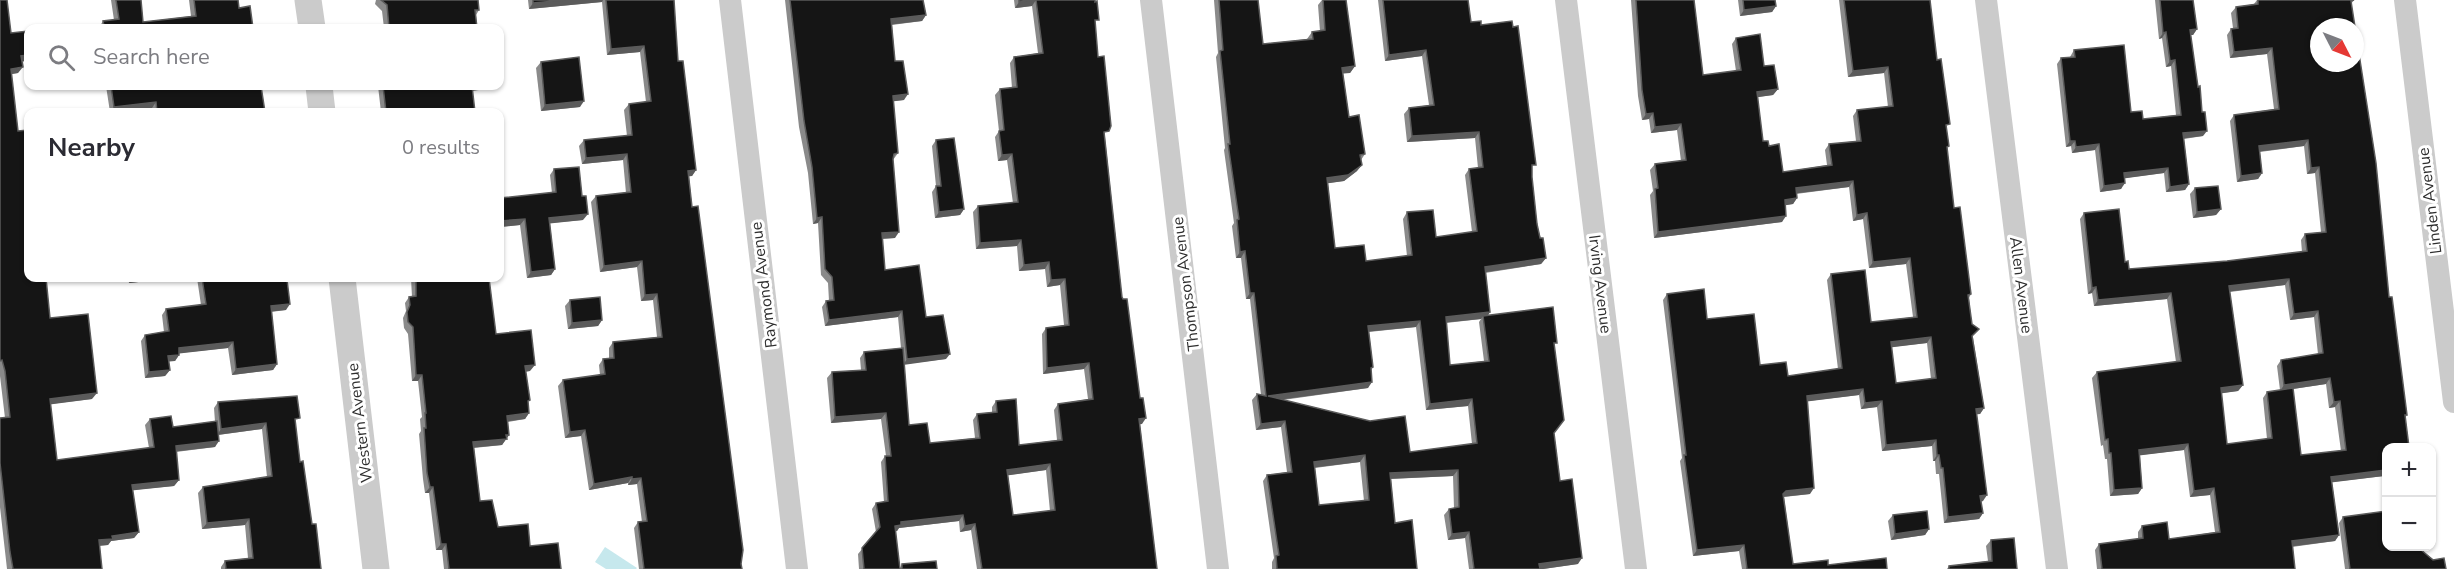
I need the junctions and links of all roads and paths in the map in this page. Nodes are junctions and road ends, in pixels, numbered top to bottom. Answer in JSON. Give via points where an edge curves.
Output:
{"nodes":[{"id":1,"x":308,"y":0,"type":"edge"},
{"id":2,"x":730,"y":0,"type":"edge"},
{"id":3,"x":1151,"y":0,"type":"edge"},
{"id":4,"x":1566,"y":0,"type":"edge"},
{"id":5,"x":1986,"y":0,"type":"edge"},
{"id":6,"x":2405,"y":0,"type":"edge"},
{"id":7,"x":311,"y":24,"type":"edge"},
{"id":8,"x":319,"y":90,"type":"edge"},
{"id":9,"x":322,"y":108,"type":"edge"},
{"id":10,"x":342,"y":282,"type":"edge"},
{"id":11,"x":2454,"y":402,"type":"edge"},
{"id":12,"x":376,"y":569,"type":"edge"},
{"id":13,"x":797,"y":569,"type":"edge"},
{"id":14,"x":1218,"y":569,"type":"edge"},
{"id":15,"x":1636,"y":569,"type":"edge"},
{"id":16,"x":2057,"y":569,"type":"edge"}],
"edges":[{"from":1,"to":7,"type":"street"},
{"from":2,"to":13,"type":"street","name":"Raymond Avenue"},
{"from":3,"to":14,"type":"street","name":"Thompson Avenue"},
{"from":4,"to":15,"type":"street","name":"Irving Avenue"},
{"from":5,"to":16,"type":"street","name":"Allen Avenue"},
{"from":6,"to":11,"type":"street","name":"Linden Avenue"},
{"from":8,"to":9,"type":"street"},
{"from":10,"to":12,"type":"street","name":"Western Avenue"}]}
